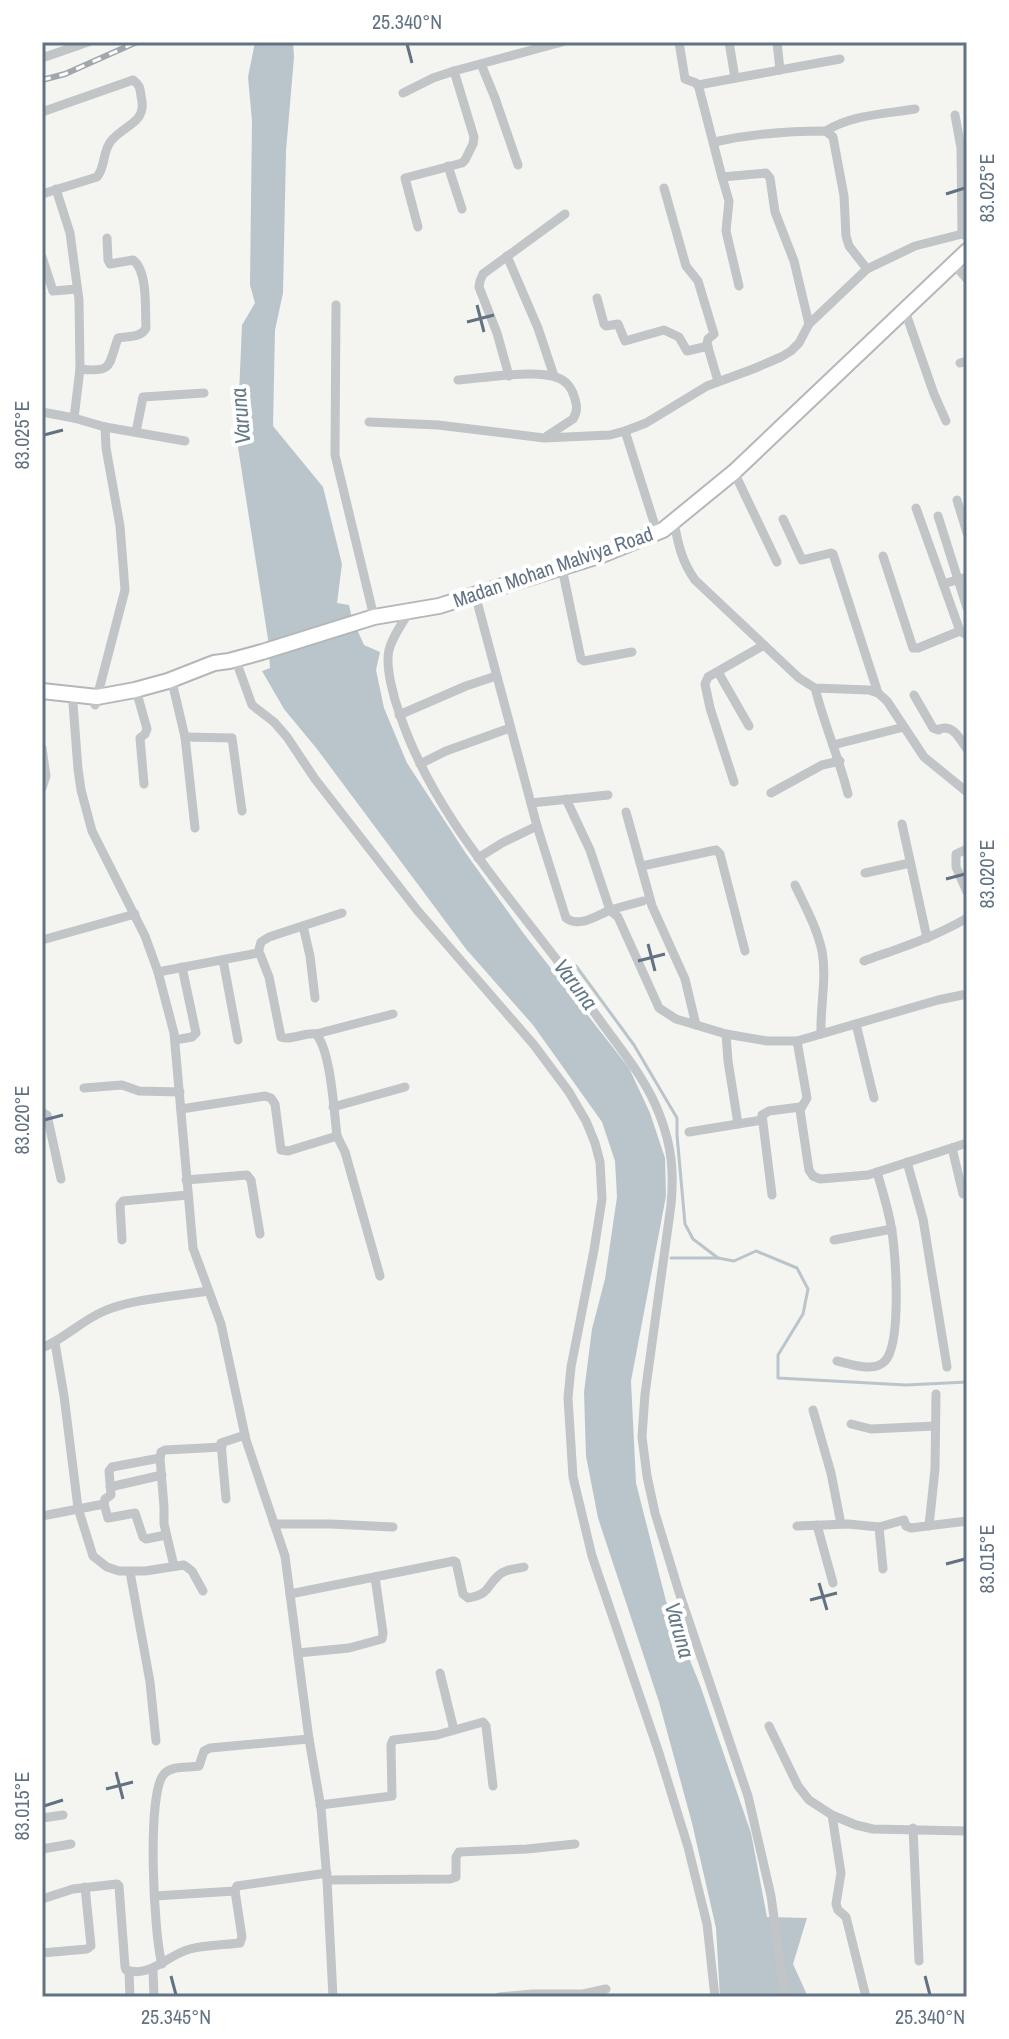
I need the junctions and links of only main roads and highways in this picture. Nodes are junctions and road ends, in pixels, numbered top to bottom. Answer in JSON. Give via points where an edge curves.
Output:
{"nodes":[{"id":1,"x":967,"y":251,"type":"edge"},
{"id":2,"x":232,"y":660,"type":"junction"},
{"id":3,"x":42,"y":691,"type":"edge"},
{"id":4,"x":42,"y":700,"type":"edge"},
{"id":5,"x":96,"y":701,"type":"junction"}],
"edges":[{"from":1,"to":2,"type":"highway","name":"Madan Mohan Malviya Road","via":[[734,472],[657,532],[562,568]]},
{"from":2,"to":5,"type":"highway","name":"Madan Mohan Malviya Road"},
{"from":2,"to":5,"type":"highway","name":"Madan Mohan Malviya Road","via":[[138,697]]},
{"from":3,"to":5,"type":"highway","name":"Madan Mohan Malviya Road"},
{"from":4,"to":5,"type":"highway","name":"Madan Mohan Malviya Road"}]}
